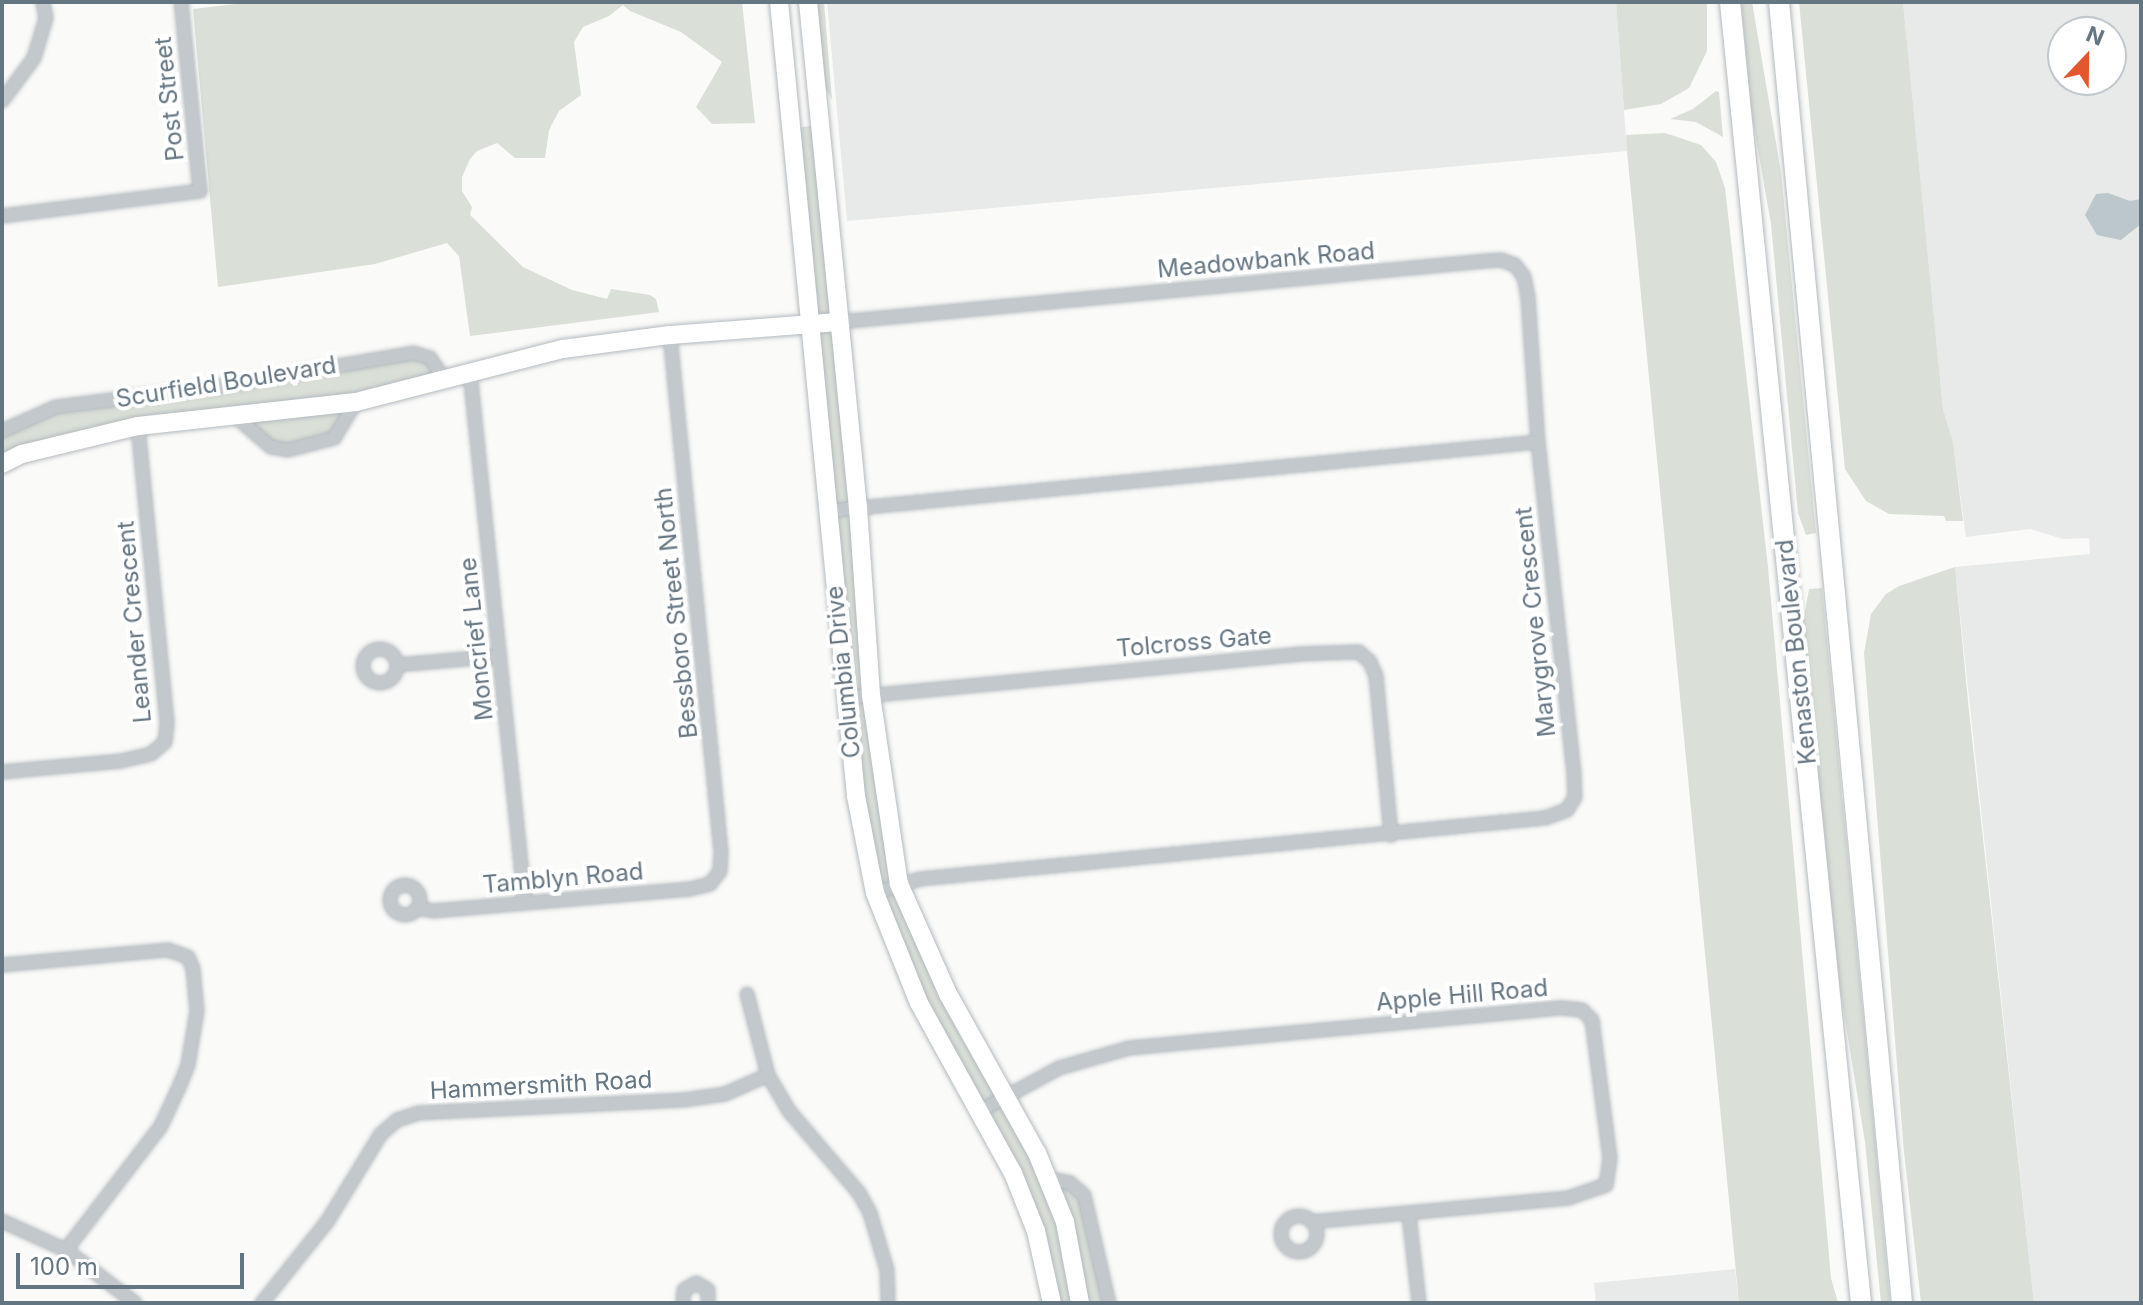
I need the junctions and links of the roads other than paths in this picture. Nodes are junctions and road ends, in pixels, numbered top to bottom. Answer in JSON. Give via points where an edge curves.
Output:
{"nodes":[{"id":1,"x":43,"y":2,"type":"edge"},
{"id":2,"x":181,"y":2,"type":"edge"},
{"id":3,"x":779,"y":2,"type":"edge"},
{"id":4,"x":808,"y":2,"type":"edge"},
{"id":5,"x":1730,"y":2,"type":"edge"},
{"id":6,"x":1779,"y":2,"type":"edge"},
{"id":7,"x":2,"y":101,"type":"edge"},
{"id":8,"x":2,"y":216,"type":"edge"},
{"id":9,"x":839,"y":322,"type":"junction"},
{"id":10,"x":808,"y":323,"type":"junction"},
{"id":11,"x":670,"y":335,"type":"junction"},
{"id":12,"x":470,"y":372,"type":"junction"},
{"id":13,"x":444,"y":379,"type":"junction"},
{"id":14,"x":356,"y":402,"type":"junction"},
{"id":15,"x":236,"y":417,"type":"junction"},
{"id":16,"x":138,"y":426,"type":"junction"},
{"id":17,"x":2,"y":431,"type":"edge"},
{"id":18,"x":1538,"y":442,"type":"junction"},
{"id":19,"x":2,"y":464,"type":"edge"},
{"id":20,"x":858,"y":508,"type":"junction"},
{"id":21,"x":827,"y":511,"type":"junction"},
{"id":22,"x":500,"y":656,"type":"junction"},
{"id":23,"x":397,"y":665,"type":"dead end"},
{"id":24,"x":871,"y":695,"type":"junction"},
{"id":25,"x":845,"y":698,"type":"junction"},
{"id":26,"x":2,"y":772,"type":"edge"},
{"id":27,"x":1391,"y":835,"type":"junction"},
{"id":28,"x":710,"y":884,"type":"joint"},
{"id":29,"x":899,"y":884,"type":"junction"},
{"id":30,"x":875,"y":893,"type":"junction"},
{"id":31,"x":525,"y":903,"type":"junction"},
{"id":32,"x":418,"y":908,"type":"dead end"},
{"id":33,"x":2,"y":965,"type":"edge"},
{"id":34,"x":747,"y":994,"type":"dead end"},
{"id":35,"x":768,"y":1075,"type":"junction"},
{"id":36,"x":1008,"y":1097,"type":"junction"},
{"id":37,"x":980,"y":1111,"type":"junction"},
{"id":38,"x":1047,"y":1178,"type":"junction"},
{"id":39,"x":1409,"y":1215,"type":"junction"},
{"id":40,"x":2,"y":1221,"type":"edge"},
{"id":41,"x":1312,"y":1222,"type":"dead end"},
{"id":42,"x":66,"y":1250,"type":"junction"},
{"id":43,"x":1859,"y":1301,"type":"edge"},
{"id":44,"x":135,"y":1303,"type":"edge"},
{"id":45,"x":262,"y":1303,"type":"edge"},
{"id":46,"x":683,"y":1303,"type":"edge"},
{"id":47,"x":708,"y":1303,"type":"edge"},
{"id":48,"x":888,"y":1303,"type":"edge"},
{"id":49,"x":1052,"y":1303,"type":"edge"},
{"id":50,"x":1080,"y":1303,"type":"edge"},
{"id":51,"x":1109,"y":1303,"type":"edge"},
{"id":52,"x":1419,"y":1303,"type":"edge"},
{"id":53,"x":1902,"y":1303,"type":"edge"}],
"edges":[{"from":1,"to":7,"type":"street","via":[[44,28],[34,58]]},
{"from":2,"to":8,"type":"street","name":"Post Street","via":[[200,191]]},
{"from":3,"to":10,"type":"street","name":"Columbia Drive"},
{"from":4,"to":9,"type":"street","name":"Columbia Drive"},
{"from":5,"to":43,"type":"main road","name":"Kenaston Boulevard"},
{"from":6,"to":53,"type":"main road","name":"Kenaston Boulevard"},
{"from":9,"to":10,"type":"street","name":"Scurfield Boulevard"},
{"from":9,"to":18,"type":"street","name":"Meadowbank Road","via":[[1501,260],[1515,265],[1524,277]]},
{"from":9,"to":20,"type":"street","name":"Columbia Drive"},
{"from":10,"to":11,"type":"street","name":"Scurfield Boulevard"},
{"from":10,"to":21,"type":"street","name":"Columbia Drive"},
{"from":11,"to":12,"type":"street","name":"Scurfield Boulevard","via":[[563,349]]},
{"from":11,"to":28,"type":"street","name":"Bessboro Street North","via":[[721,852],[720,871]]},
{"from":12,"to":13,"type":"street","name":"Scurfield Boulevard"},
{"from":12,"to":22,"type":"street","name":"Moncrief Lane"},
{"from":13,"to":14,"type":"street","name":"Scurfield Boulevard"},
{"from":13,"to":17,"type":"street","name":"Scurfield Boulevard","via":[[430,358],[413,353],[215,387],[56,407]]},
{"from":14,"to":15,"type":"street","name":"Scurfield Boulevard"},
{"from":14,"to":15,"type":"street","name":"Scurfield Boulevard","via":[[334,438],[288,450],[271,447]]},
{"from":15,"to":16,"type":"street","name":"Scurfield Boulevard"},
{"from":16,"to":19,"type":"street","name":"Scurfield Boulevard","via":[[22,454]]},
{"from":16,"to":26,"type":"street","name":"Leander Crescent","via":[[165,742],[151,754],[121,761]]},
{"from":18,"to":20,"type":"street"},
{"from":18,"to":27,"type":"street","name":"Marygrove Crescent","via":[[1575,797],[1567,810],[1545,818]]},
{"from":20,"to":21,"type":"street"},
{"from":20,"to":24,"type":"street","name":"Columbia Drive"},
{"from":21,"to":25,"type":"street","name":"Columbia Drive"},
{"from":22,"to":23,"type":"street"},
{"from":22,"to":31,"type":"street","name":"Moncrief Lane"},
{"from":24,"to":25,"type":"street","name":"Tolcross Gate"},
{"from":24,"to":27,"type":"street","name":"Tolcross Gate","via":[[1359,652],[1376,676]]},
{"from":24,"to":29,"type":"street","name":"Columbia Drive"},
{"from":25,"to":30,"type":"street","name":"Columbia Drive","via":[[856,796]]},
{"from":27,"to":29,"type":"street","name":"Marygrove Crescent"},
{"from":28,"to":31,"type":"street","name":"Tamblyn Road"},
{"from":29,"to":30,"type":"street","name":"Marygrove Crescent"},
{"from":29,"to":36,"type":"street","name":"Columbia Drive","via":[[948,994]]},
{"from":30,"to":37,"type":"street","name":"Columbia Drive","via":[[919,1003]]},
{"from":31,"to":32,"type":"street","name":"Tamblyn Road"},
{"from":33,"to":42,"type":"street","via":[[168,950],[188,957],[196,979],[188,1065],[161,1126]]},
{"from":34,"to":35,"type":"street"},
{"from":35,"to":45,"type":"street","name":"Hammersmith Road","via":[[725,1094],[684,1100],[418,1113],[397,1120],[381,1134],[327,1222]]},
{"from":35,"to":48,"type":"street","via":[[789,1111],[870,1213],[887,1270]]},
{"from":36,"to":37,"type":"street","name":"Apple Hill Road"},
{"from":36,"to":38,"type":"street","name":"Columbia Drive"},
{"from":36,"to":39,"type":"street","name":"Apple Hill Road","via":[[1059,1068],[1129,1048],[1582,1010],[1596,1035],[1610,1158],[1606,1185],[1569,1198]]},
{"from":37,"to":49,"type":"street","name":"Columbia Drive","via":[[1036,1231]]},
{"from":38,"to":50,"type":"street","name":"Columbia Drive","via":[[1065,1222]]},
{"from":38,"to":51,"type":"street","via":[[1070,1183],[1084,1195]]},
{"from":39,"to":41,"type":"street","name":"Apple Hill Road"},
{"from":39,"to":52,"type":"street"},
{"from":40,"to":42,"type":"street"},
{"from":42,"to":44,"type":"street"},
{"from":46,"to":47,"type":"street","via":[[684,1290],[696,1283],[708,1290]]}]}
